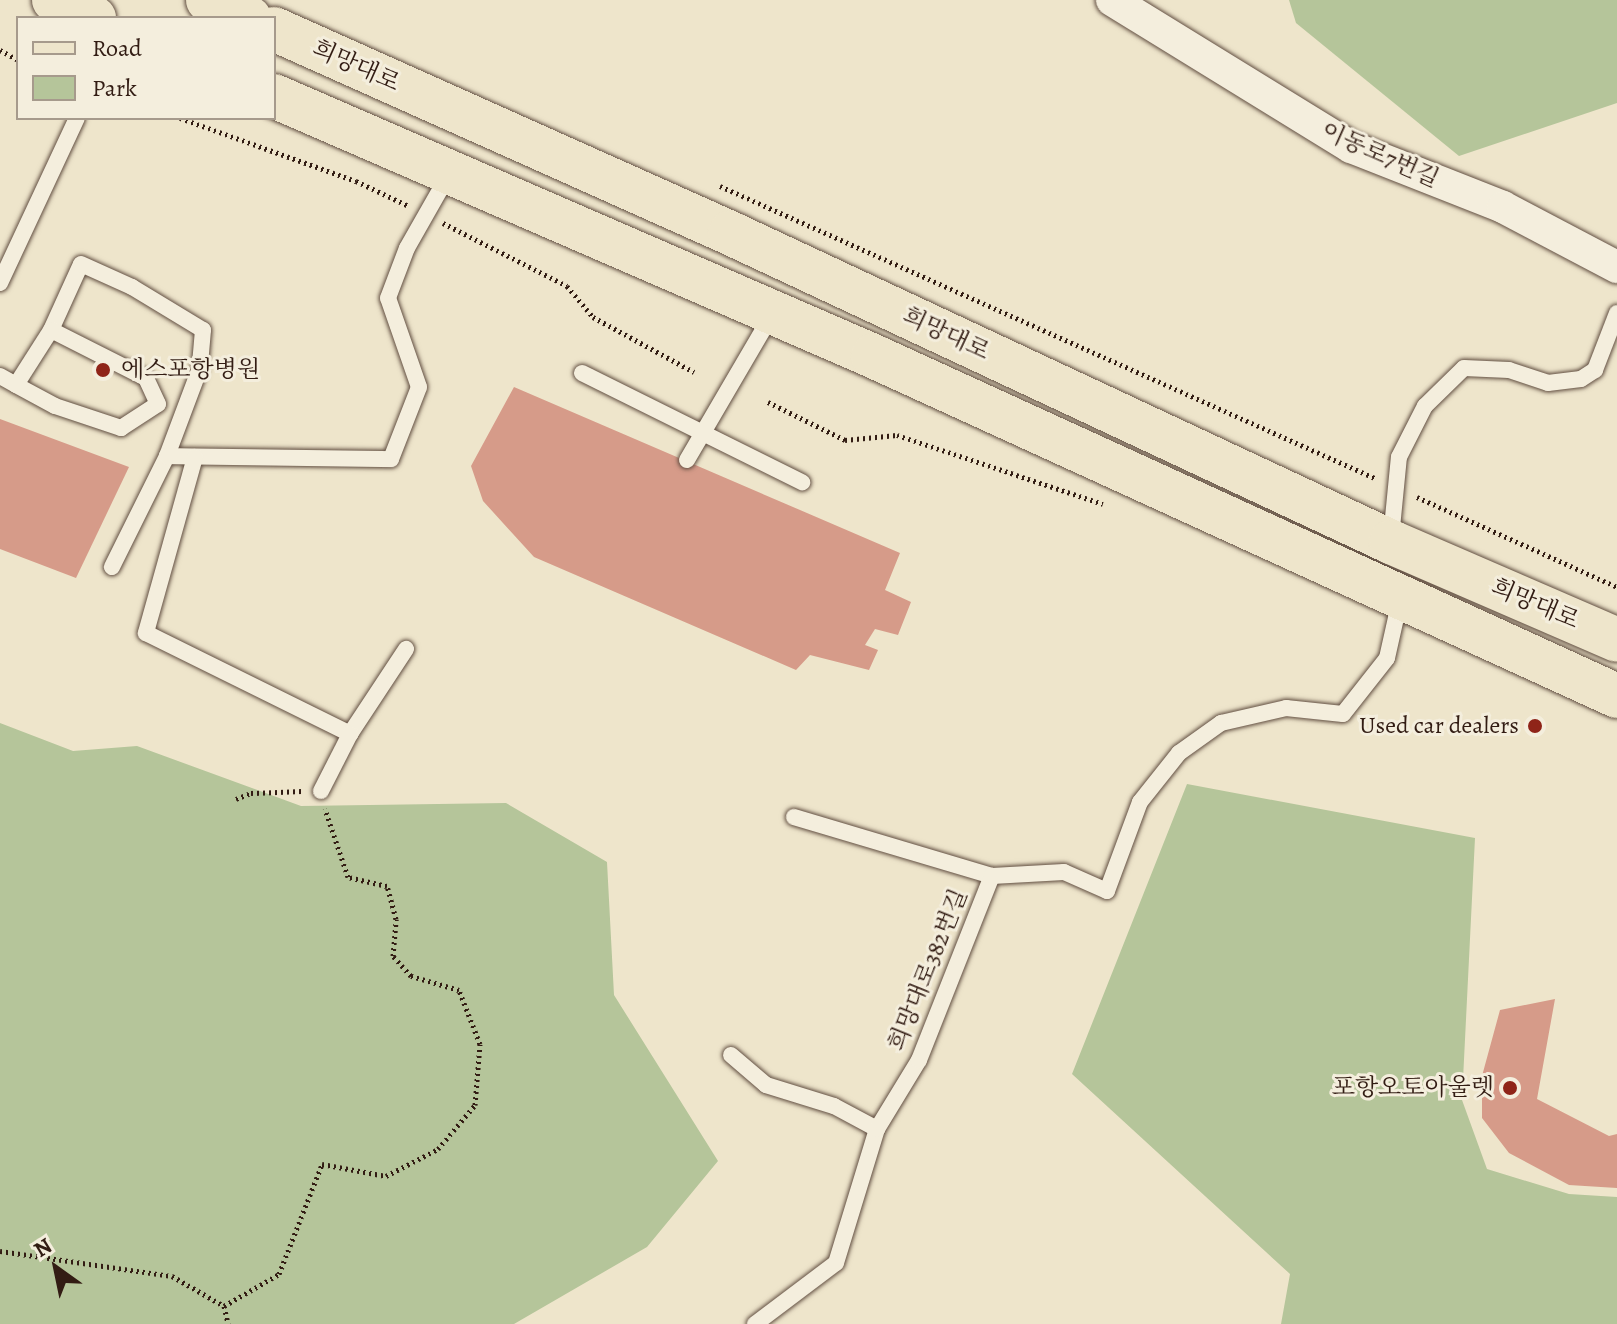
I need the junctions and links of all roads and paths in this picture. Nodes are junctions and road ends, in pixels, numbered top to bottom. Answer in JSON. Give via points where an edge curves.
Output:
{"nodes":[{"id":1,"x":54,"y":0,"type":"edge"},
{"id":2,"x":208,"y":0,"type":"edge"},
{"id":3,"x":1112,"y":0,"type":"edge"},
{"id":4,"x":90,"y":16,"type":"edge"},
{"id":5,"x":244,"y":16,"type":"edge"},
{"id":6,"x":276,"y":30,"type":"edge"},
{"id":7,"x":276,"y":97,"type":"edge"},
{"id":8,"x":76,"y":120,"type":"edge"},
{"id":9,"x":186,"y":120,"type":"edge"},
{"id":10,"x":450,"y":172,"type":"junction"},
{"id":11,"x":718,"y":185,"type":"dead end"},
{"id":12,"x":426,"y":215,"type":"junction"},
{"id":13,"x":1617,"y":267,"type":"edge"},
{"id":14,"x":0,"y":283,"type":"edge"},
{"id":15,"x":774,"y":313,"type":"junction"},
{"id":16,"x":1617,"y":313,"type":"edge"},
{"id":17,"x":51,"y":330,"type":"junction"},
{"id":18,"x":694,"y":372,"type":"dead end"},
{"id":19,"x":582,"y":373,"type":"dead end"},
{"id":20,"x":0,"y":376,"type":"edge"},
{"id":21,"x":16,"y":385,"type":"junction"},
{"id":22,"x":768,"y":402,"type":"dead end"},
{"id":23,"x":703,"y":433,"type":"junction"},
{"id":24,"x":167,"y":456,"type":"junction"},
{"id":25,"x":195,"y":457,"type":"junction"},
{"id":26,"x":687,"y":460,"type":"dead end"},
{"id":27,"x":802,"y":482,"type":"dead end"},
{"id":28,"x":1396,"y":487,"type":"junction"},
{"id":29,"x":1110,"y":506,"type":"dead end"},
{"id":30,"x":1391,"y":542,"type":"junction"},
{"id":31,"x":112,"y":567,"type":"dead end"},
{"id":32,"x":1617,"y":587,"type":"edge"},
{"id":33,"x":1401,"y":597,"type":"junction"},
{"id":34,"x":1617,"y":640,"type":"edge"},
{"id":35,"x":406,"y":649,"type":"dead end"},
{"id":36,"x":1617,"y":696,"type":"edge"},
{"id":37,"x":350,"y":734,"type":"junction"},
{"id":38,"x":321,"y":791,"type":"junction"},
{"id":39,"x":236,"y":799,"type":"dead end"},
{"id":40,"x":794,"y":817,"type":"dead end"},
{"id":41,"x":992,"y":876,"type":"junction"},
{"id":42,"x":731,"y":1055,"type":"dead end"},
{"id":43,"x":877,"y":1129,"type":"junction"},
{"id":44,"x":0,"y":1251,"type":"edge"},
{"id":45,"x":224,"y":1306,"type":"junction"},
{"id":46,"x":228,"y":1324,"type":"edge"},
{"id":47,"x":755,"y":1324,"type":"edge"}],
"edges":[{"from":1,"to":4,"type":"main road"},
{"from":2,"to":5,"type":"main road"},
{"from":3,"to":13,"type":"street","name":"이동로7번길","via":[[1351,147],[1503,207]]},
{"from":6,"to":30,"type":"main road","name":"희망대로","via":[[744,240]]},
{"from":7,"to":10,"type":"main road","name":"희망대로"},
{"from":8,"to":14,"type":"lane"},
{"from":9,"to":12,"type":"path","via":[[356,181]]},
{"from":10,"to":12,"type":"lane"},
{"from":10,"to":15,"type":"main road","name":"희망대로"},
{"from":11,"to":28,"type":"path"},
{"from":12,"to":18,"type":"path","via":[[567,286],[593,317]]},
{"from":12,"to":25,"type":"lane","via":[[388,298],[419,387],[391,459]]},
{"from":15,"to":23,"type":"lane"},
{"from":15,"to":33,"type":"main road","name":"희망대로"},
{"from":16,"to":28,"type":"lane","via":[[1595,370],[1581,379],[1548,383],[1509,370],[1464,368],[1425,406],[1399,457]]},
{"from":17,"to":21,"type":"lane"},
{"from":17,"to":21,"type":"lane","via":[[146,378],[158,404],[121,428],[55,406]]},
{"from":17,"to":24,"type":"lane","via":[[81,264],[132,287],[203,330],[200,368]]},
{"from":19,"to":23,"type":"lane"},
{"from":20,"to":21,"type":"lane"},
{"from":22,"to":29,"type":"path","via":[[845,440],[897,435]]},
{"from":23,"to":26,"type":"lane"},
{"from":23,"to":27,"type":"lane"},
{"from":24,"to":25,"type":"lane"},
{"from":24,"to":31,"type":"lane"},
{"from":25,"to":37,"type":"lane","via":[[146,633]]},
{"from":28,"to":30,"type":"lane"},
{"from":28,"to":32,"type":"path"},
{"from":30,"to":33,"type":"lane"},
{"from":30,"to":34,"type":"main road","name":"희망대로"},
{"from":33,"to":36,"type":"main road","name":"희망대로"},
{"from":33,"to":41,"type":"lane","name":"희망대로382번길","via":[[1387,658],[1343,714],[1286,708],[1221,723],[1179,753],[1140,802],[1107,891],[1064,872]]},
{"from":35,"to":37,"type":"lane"},
{"from":37,"to":38,"type":"lane"},
{"from":38,"to":39,"type":"path","via":[[251,793]]},
{"from":38,"to":45,"type":"path","via":[[348,877],[387,886],[396,919],[393,956],[411,976],[459,990],[480,1044],[475,1105],[438,1149],[386,1176],[322,1164],[279,1274]]},
{"from":40,"to":41,"type":"lane"},
{"from":41,"to":43,"type":"lane","name":"희망대로382번길","via":[[919,1060]]},
{"from":42,"to":43,"type":"lane","via":[[766,1085],[834,1106]]},
{"from":43,"to":47,"type":"lane","name":"희망대로382번길","via":[[836,1263]]},
{"from":44,"to":45,"type":"path","via":[[172,1276]]},
{"from":45,"to":46,"type":"path"}]}
